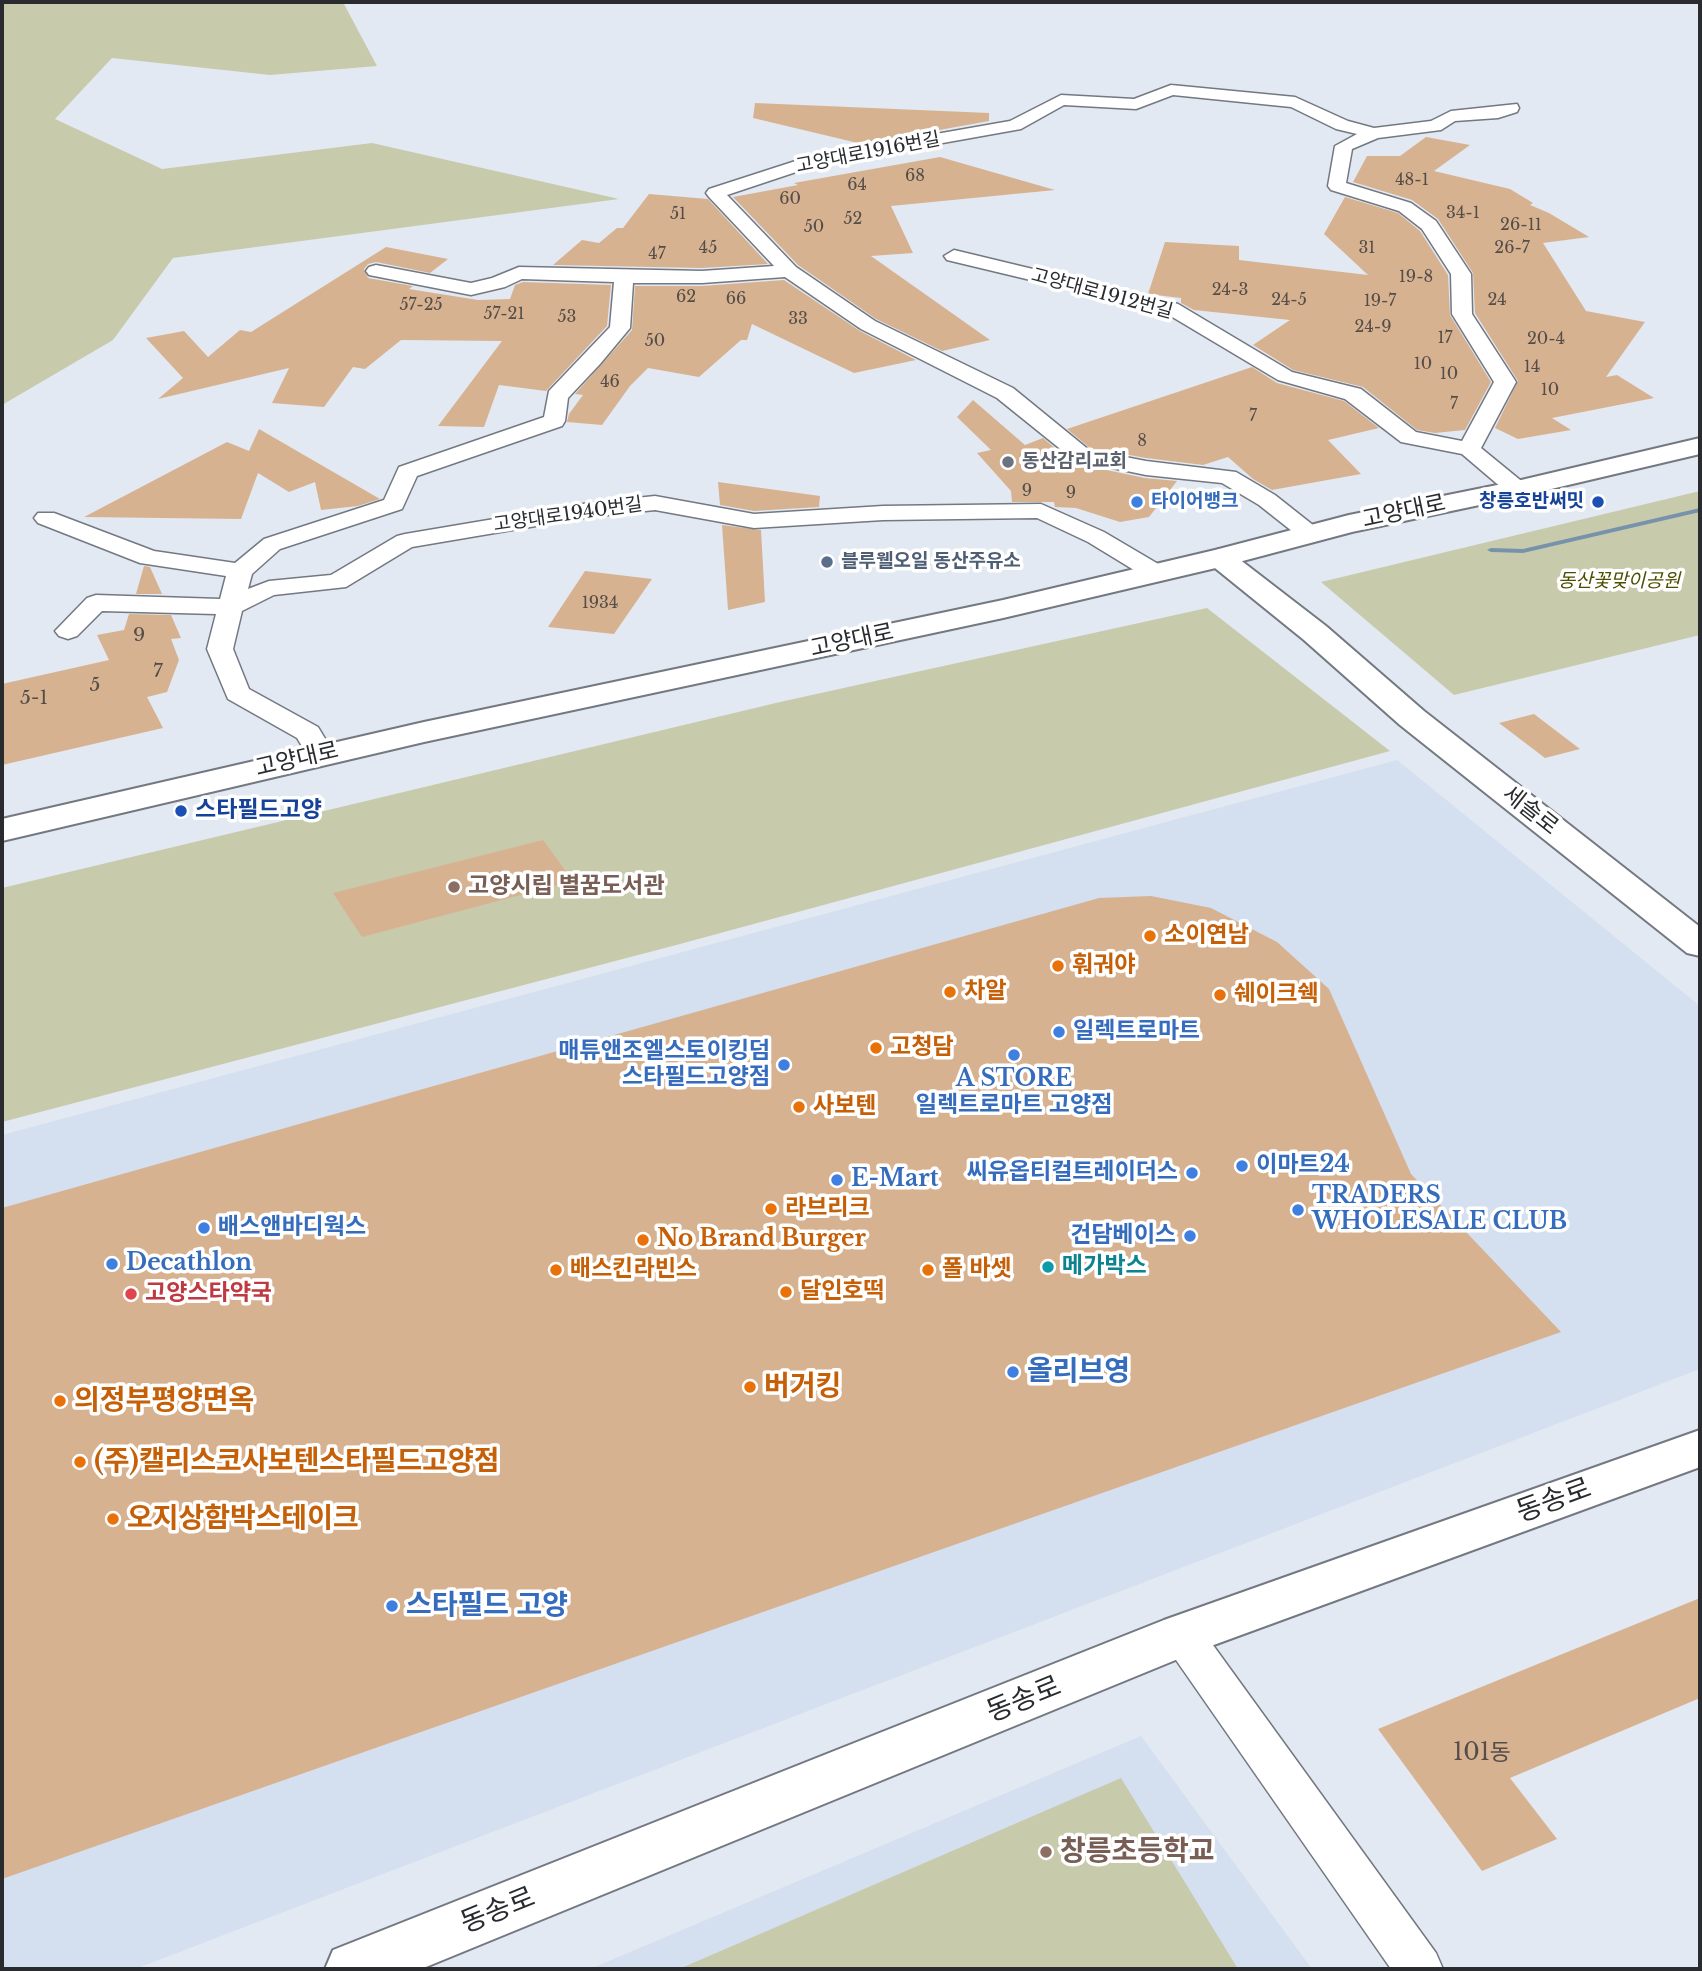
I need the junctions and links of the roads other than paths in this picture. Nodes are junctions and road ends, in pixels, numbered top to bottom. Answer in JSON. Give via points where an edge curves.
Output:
{"nodes":[{"id":1,"x":1511,"y":108,"type":"dead end"},
{"id":2,"x":1374,"y":133,"type":"junction"},
{"id":3,"x":954,"y":256,"type":"dead end"},
{"id":4,"x":376,"y":271,"type":"dead end"},
{"id":5,"x":789,"y":271,"type":"junction"},
{"id":6,"x":624,"y":277,"type":"junction"},
{"id":7,"x":1700,"y":446,"type":"edge"},
{"id":8,"x":1469,"y":449,"type":"junction"},
{"id":9,"x":1517,"y":489,"type":"junction"},
{"id":10,"x":46,"y":518,"type":"dead end"},
{"id":11,"x":1310,"y":534,"type":"junction"},
{"id":12,"x":1220,"y":558,"type":"junction"},
{"id":13,"x":240,"y":571,"type":"junction"},
{"id":14,"x":1156,"y":573,"type":"junction"},
{"id":15,"x":231,"y":607,"type":"junction"},
{"id":16,"x":68,"y":631,"type":"dead end"},
{"id":17,"x":321,"y":755,"type":"junction"},
{"id":18,"x":2,"y":830,"type":"edge"},
{"id":19,"x":1700,"y":945,"type":"edge"},
{"id":20,"x":1700,"y":1448,"type":"edge"},
{"id":21,"x":1182,"y":1634,"type":"junction"},
{"id":22,"x":354,"y":1969,"type":"edge"},
{"id":23,"x":1419,"y":1969,"type":"edge"}],
"edges":[{"from":1,"to":2,"type":"street","via":[[1451,116],[1435,126]]},
{"from":2,"to":5,"type":"street","name":"고양대로1916번길","via":[[1342,125],[1295,102],[1171,90],[1136,104],[1061,100],[1014,125],[811,161],[715,193]]},
{"from":2,"to":8,"type":"street","via":[[1344,146],[1337,186],[1405,207],[1429,225],[1461,274],[1462,314],[1505,382]]},
{"from":3,"to":8,"type":"street","name":"고양대로1912번길","via":[[1171,308],[1285,376],[1353,394],[1409,437]]},
{"from":4,"to":6,"type":"street","via":[[471,289],[519,273]]},
{"from":5,"to":6,"type":"street"},
{"from":5,"to":11,"type":"street","name":"고양대로1916번길","via":[[868,325],[1005,393],[1082,455],[1228,477]]},
{"from":6,"to":13,"type":"street","via":[[620,328],[557,396],[554,421],[407,472],[394,504],[272,544]]},
{"from":7,"to":9,"type":"main road","name":"고양대로"},
{"from":8,"to":9,"type":"street"},
{"from":9,"to":11,"type":"main road","name":"고양대로"},
{"from":10,"to":13,"type":"street","via":[[149,558]]},
{"from":11,"to":12,"type":"main road","name":"고양대로"},
{"from":12,"to":14,"type":"main road","name":"고양대로"},
{"from":12,"to":19,"type":"main road","name":"세솔로","via":[[1412,718]]},
{"from":13,"to":15,"type":"street"},
{"from":14,"to":15,"type":"street","name":"고양대로1940번길","via":[[1041,511],[883,513],[754,521],[655,503],[405,541],[337,582],[269,588]]},
{"from":14,"to":17,"type":"main road","name":"고양대로"},
{"from":15,"to":16,"type":"street","via":[[96,603]]},
{"from":15,"to":17,"type":"street","via":[[220,649],[237,693],[309,733]]},
{"from":17,"to":18,"type":"main road","name":"고양대로"},
{"from":20,"to":21,"type":"main road","name":"동송로"},
{"from":21,"to":22,"type":"main road","name":"동송로"},
{"from":21,"to":23,"type":"street"}]}
